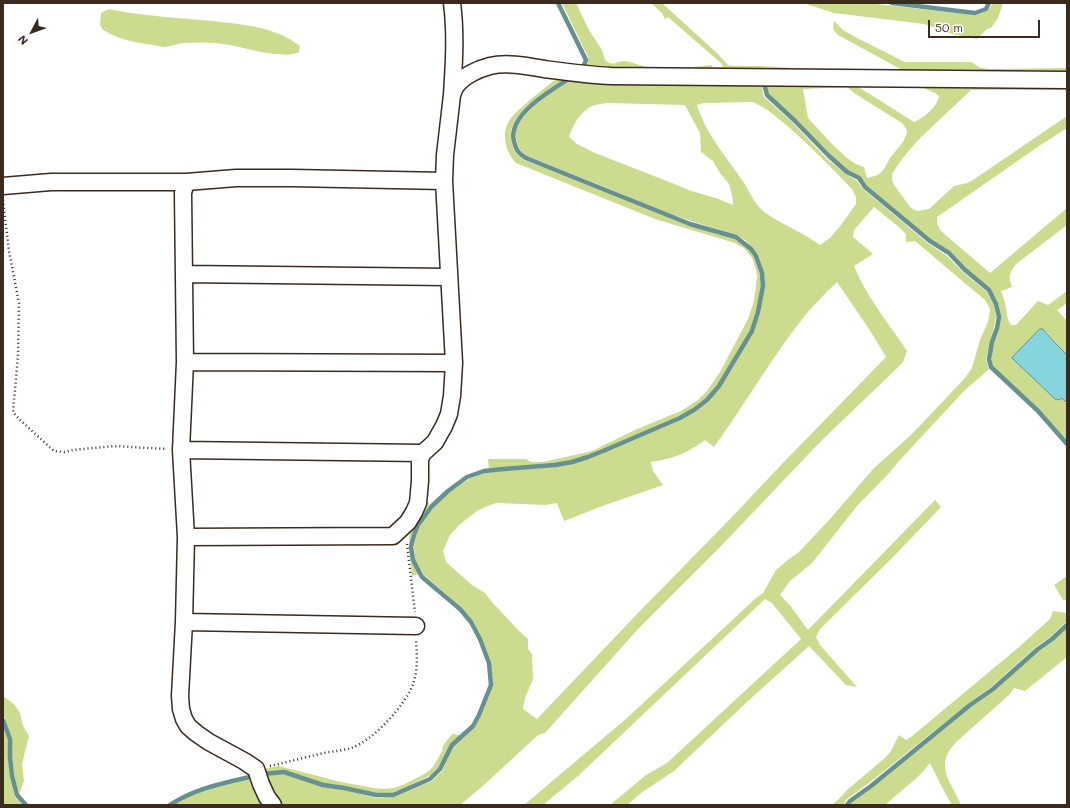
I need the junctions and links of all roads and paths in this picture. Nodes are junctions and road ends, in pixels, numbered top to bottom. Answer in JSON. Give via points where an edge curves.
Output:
{"nodes":[{"id":1,"x":452,"y":3,"type":"edge"},
{"id":2,"x":1067,"y":80,"type":"edge"},
{"id":3,"x":452,"y":95,"type":"junction"},
{"id":4,"x":444,"y":181,"type":"junction"},
{"id":5,"x":186,"y":182,"type":"junction"},
{"id":6,"x":3,"y":186,"type":"edge"},
{"id":7,"x":3,"y":198,"type":"edge"},
{"id":8,"x":184,"y":274,"type":"junction"},
{"id":9,"x":448,"y":277,"type":"junction"},
{"id":10,"x":185,"y":362,"type":"junction"},
{"id":11,"x":454,"y":363,"type":"junction"},
{"id":12,"x":181,"y":450,"type":"junction"},
{"id":13,"x":423,"y":452,"type":"junction"},
{"id":14,"x":408,"y":522,"type":"junction"},
{"id":15,"x":186,"y":537,"type":"junction"},
{"id":16,"x":184,"y":622,"type":"junction"},
{"id":17,"x":416,"y":626,"type":"junction"},
{"id":18,"x":256,"y":769,"type":"junction"},
{"id":19,"x":273,"y":805,"type":"edge"}],
"edges":[{"from":1,"to":3,"type":"street"},
{"from":2,"to":3,"type":"street","via":[[611,76],[503,64],[471,74],[456,86]]},
{"from":3,"to":4,"type":"street"},
{"from":4,"to":5,"type":"street","via":[[243,178]]},
{"from":4,"to":9,"type":"street"},
{"from":5,"to":6,"type":"street","via":[[51,182]]},
{"from":5,"to":8,"type":"street","via":[[183,193]]},
{"from":7,"to":12,"type":"path","via":[[9,251],[19,303],[13,412],[54,451],[114,446]]},
{"from":8,"to":9,"type":"street"},
{"from":8,"to":10,"type":"street"},
{"from":9,"to":11,"type":"street"},
{"from":10,"to":11,"type":"street"},
{"from":10,"to":12,"type":"street"},
{"from":11,"to":13,"type":"street","via":[[449,414],[435,442]]},
{"from":12,"to":13,"type":"street"},
{"from":12,"to":15,"type":"street"},
{"from":13,"to":14,"type":"street","via":[[420,459],[418,503]]},
{"from":14,"to":15,"type":"street","via":[[393,536]]},
{"from":14,"to":17,"type":"path","via":[[407,545]]},
{"from":15,"to":16,"type":"street"},
{"from":16,"to":17,"type":"street"},
{"from":16,"to":18,"type":"street","via":[[180,696],[184,719],[196,733]]},
{"from":17,"to":18,"type":"path","via":[[415,680],[409,693],[381,727],[351,748]]},
{"from":18,"to":19,"type":"street","via":[[267,797]]}]}
